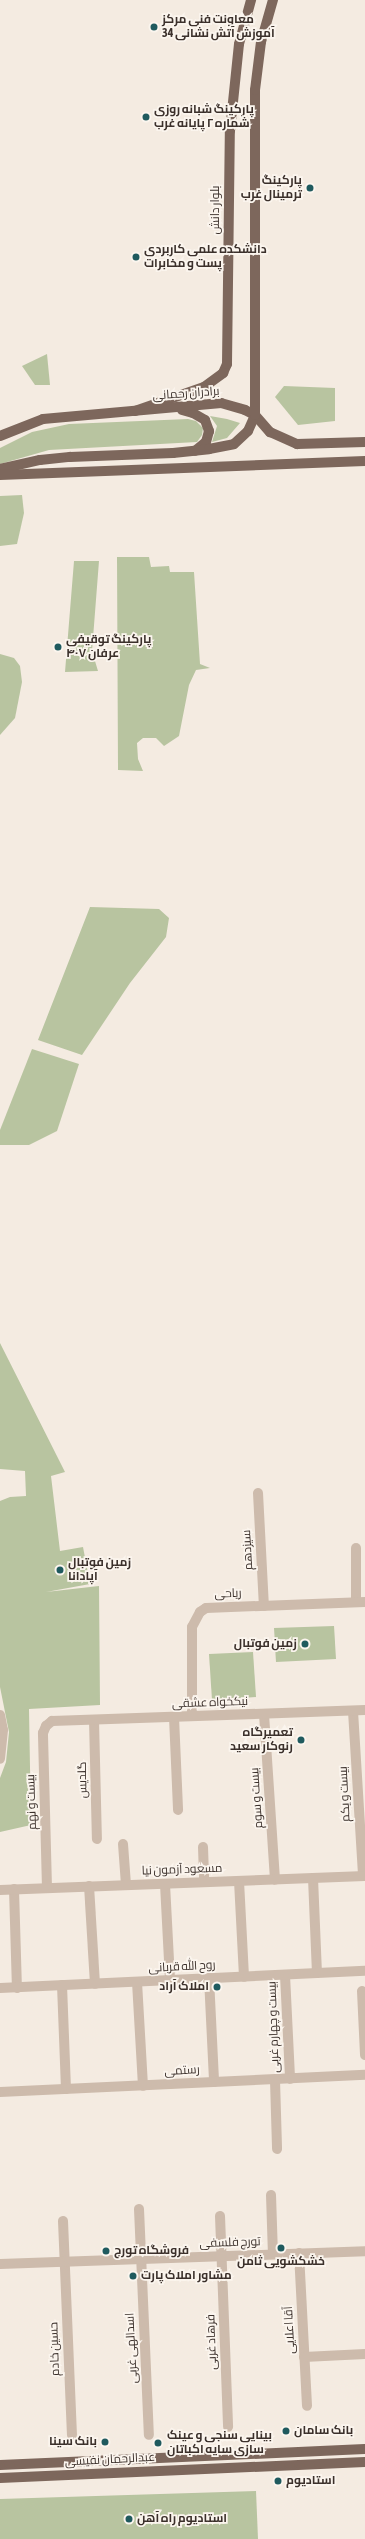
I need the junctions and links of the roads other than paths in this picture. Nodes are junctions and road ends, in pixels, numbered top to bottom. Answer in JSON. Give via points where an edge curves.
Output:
{"nodes":[{"id":1,"x":251,"y":0,"type":"edge"},
{"id":2,"x":273,"y":0,"type":"edge"},
{"id":3,"x":177,"y":408,"type":"junction"},
{"id":4,"x":135,"y":411,"type":"junction"},
{"id":5,"x":255,"y":415,"type":"junction"},
{"id":6,"x":0,"y":436,"type":"edge"},
{"id":7,"x":365,"y":442,"type":"edge"},
{"id":8,"x":195,"y":451,"type":"junction"},
{"id":9,"x":365,"y":461,"type":"edge"},
{"id":10,"x":0,"y":469,"type":"edge"},
{"id":11,"x":0,"y":475,"type":"edge"},
{"id":12,"x":258,"y":1493,"type":"dead end"},
{"id":13,"x":356,"y":1548,"type":"dead end"},
{"id":14,"x":361,"y":1602,"type":"edge"},
{"id":15,"x":264,"y":1606,"type":"junction"},
{"id":16,"x":365,"y":1710,"type":"edge"},
{"id":17,"x":353,"y":1711,"type":"junction"},
{"id":18,"x":264,"y":1714,"type":"junction"},
{"id":19,"x":0,"y":1715,"type":"edge"},
{"id":20,"x":192,"y":1716,"type":"junction"},
{"id":21,"x":174,"y":1717,"type":"junction"},
{"id":22,"x":94,"y":1720,"type":"junction"},
{"id":23,"x":56,"y":1721,"type":"joint"},
{"id":24,"x":0,"y":1759,"type":"edge"},
{"id":25,"x":178,"y":1810,"type":"dead end"},
{"id":26,"x":97,"y":1839,"type":"dead end"},
{"id":27,"x":123,"y":1844,"type":"dead end"},
{"id":28,"x":203,"y":1847,"type":"dead end"},
{"id":29,"x":364,"y":1876,"type":"edge"},
{"id":30,"x":313,"y":1878,"type":"junction"},
{"id":31,"x":275,"y":1880,"type":"junction"},
{"id":32,"x":239,"y":1881,"type":"junction"},
{"id":33,"x":204,"y":1882,"type":"junction"},
{"id":34,"x":165,"y":1884,"type":"junction"},
{"id":35,"x":126,"y":1885,"type":"junction"},
{"id":36,"x":89,"y":1886,"type":"junction"},
{"id":37,"x":48,"y":1888,"type":"junction"},
{"id":38,"x":14,"y":1889,"type":"junction"},
{"id":39,"x":0,"y":1890,"type":"edge"},
{"id":40,"x":365,"y":1971,"type":"edge"},
{"id":41,"x":316,"y":1973,"type":"junction"},
{"id":42,"x":285,"y":1975,"type":"junction"},
{"id":43,"x":244,"y":1977,"type":"junction"},
{"id":44,"x":209,"y":1978,"type":"junction"},
{"id":45,"x":170,"y":1980,"type":"junction"},
{"id":46,"x":137,"y":1982,"type":"junction"},
{"id":47,"x":95,"y":1984,"type":"junction"},
{"id":48,"x":62,"y":1985,"type":"junction"},
{"id":49,"x":0,"y":1988,"type":"edge"},
{"id":50,"x":17,"y":1988,"type":"junction"},
{"id":51,"x":362,"y":1992,"type":"dead end"},
{"id":52,"x":365,"y":2055,"type":"edge"},
{"id":53,"x":365,"y":2075,"type":"edge"},
{"id":54,"x":290,"y":2079,"type":"junction"},
{"id":55,"x":275,"y":2080,"type":"junction"},
{"id":56,"x":214,"y":2082,"type":"junction"},
{"id":57,"x":143,"y":2086,"type":"junction"},
{"id":58,"x":66,"y":2089,"type":"junction"},
{"id":59,"x":0,"y":2092,"type":"edge"},
{"id":60,"x":277,"y":2149,"type":"dead end"},
{"id":61,"x":271,"y":2195,"type":"dead end"},
{"id":62,"x":139,"y":2208,"type":"dead end"},
{"id":63,"x":220,"y":2216,"type":"dead end"},
{"id":64,"x":63,"y":2221,"type":"dead end"},
{"id":65,"x":365,"y":2251,"type":"edge"},
{"id":66,"x":299,"y":2253,"type":"junction"},
{"id":67,"x":273,"y":2254,"type":"junction"},
{"id":68,"x":222,"y":2256,"type":"junction"},
{"id":69,"x":141,"y":2259,"type":"junction"},
{"id":70,"x":65,"y":2262,"type":"junction"},
{"id":71,"x":0,"y":2264,"type":"edge"},
{"id":72,"x":365,"y":2354,"type":"edge"},
{"id":73,"x":304,"y":2357,"type":"junction"},
{"id":74,"x":307,"y":2406,"type":"dead end"},
{"id":75,"x":228,"y":2427,"type":"dead end"},
{"id":76,"x":72,"y":2435,"type":"dead end"},
{"id":77,"x":149,"y":2435,"type":"dead end"},
{"id":78,"x":365,"y":2449,"type":"edge"},
{"id":79,"x":365,"y":2462,"type":"edge"},
{"id":80,"x":0,"y":2465,"type":"edge"},
{"id":81,"x":0,"y":2478,"type":"edge"}],
"edges":[{"from":1,"to":4,"type":"main road","name":"بلوار دانش","via":[[239,44],[230,131],[227,364],[223,373],[204,387]]},
{"from":2,"to":5,"type":"main road","via":[[261,42],[255,90]]},
{"from":3,"to":4,"type":"main road","name":"برادران رحمانی"},
{"from":3,"to":5,"type":"main road","name":"برادران رحمانی","via":[[221,404],[236,406]]},
{"from":3,"to":8,"type":"main road","via":[[205,420],[209,431],[206,442]]},
{"from":4,"to":6,"type":"main road","name":"برادران رحمانی","via":[[43,419]]},
{"from":5,"to":7,"type":"main road","name":"برادران رحمانی","via":[[270,432],[297,444]]},
{"from":5,"to":8,"type":"main road","via":[[248,431],[234,444]]},
{"from":8,"to":10,"type":"main road","via":[[40,460]]},
{"from":9,"to":11,"type":"main road"},
{"from":12,"to":15,"type":"street","name":"سیزدهم"},
{"from":13,"to":14,"type":"street"},
{"from":14,"to":15,"type":"street","name":"ریاحی"},
{"from":15,"to":20,"type":"street","name":"ریاحی","via":[[206,1608],[196,1616],[192,1627]]},
{"from":16,"to":17,"type":"street","name":"نیکخواه عشقی"},
{"from":17,"to":18,"type":"street","name":"نیکخواه عشقی"},
{"from":17,"to":29,"type":"street","name":"بیست و یکم"},
{"from":18,"to":20,"type":"street","name":"نیکخواه عشقی"},
{"from":18,"to":31,"type":"street","name":"بیست و سوم"},
{"from":19,"to":24,"type":"street","via":[[3,1730]]},
{"from":20,"to":21,"type":"street","name":"نیکخواه عشقی"},
{"from":21,"to":22,"type":"street","name":"نیکخواه عشقی"},
{"from":21,"to":25,"type":"street"},
{"from":22,"to":23,"type":"street","name":"نیکخواه عشقی"},
{"from":22,"to":26,"type":"street","name":"گلدیس"},
{"from":23,"to":37,"type":"street","name":"بیست و نهم","via":[[48,1724],[43,1733]]},
{"from":27,"to":35,"type":"street"},
{"from":28,"to":33,"type":"street"},
{"from":29,"to":30,"type":"street","name":"مسعود آزمون نیا"},
{"from":30,"to":31,"type":"street","name":"مسعود آزمون نیا"},
{"from":30,"to":41,"type":"street"},
{"from":31,"to":32,"type":"street","name":"مسعود آزمون نیا"},
{"from":32,"to":33,"type":"street","name":"مسعود آزمون نیا"},
{"from":32,"to":43,"type":"street"},
{"from":33,"to":34,"type":"street","name":"مسعود آزمون نیا"},
{"from":34,"to":35,"type":"street","name":"مسعود آزمون نیا"},
{"from":34,"to":45,"type":"street"},
{"from":35,"to":36,"type":"street","name":"مسعود آزمون نیا"},
{"from":36,"to":37,"type":"street","name":"مسعود آزمون نیا"},
{"from":36,"to":47,"type":"street"},
{"from":37,"to":38,"type":"street","name":"مسعود آزمون نیا"},
{"from":38,"to":39,"type":"street","name":"مسعود آزمون نیا"},
{"from":38,"to":50,"type":"street"},
{"from":40,"to":41,"type":"street","name":"روح الله قربانی"},
{"from":41,"to":42,"type":"street","name":"روح الله قربانی"},
{"from":42,"to":43,"type":"street","name":"روح الله قربانی"},
{"from":42,"to":54,"type":"street","name":"بیست و چهارم غربی"},
{"from":43,"to":44,"type":"street","name":"روح الله قربانی"},
{"from":44,"to":45,"type":"street","name":"روح الله قربانی"},
{"from":44,"to":56,"type":"street"},
{"from":45,"to":46,"type":"street","name":"روح الله قربانی"},
{"from":46,"to":47,"type":"street","name":"روح الله قربانی"},
{"from":46,"to":57,"type":"street"},
{"from":47,"to":48,"type":"street","name":"روح الله قربانی"},
{"from":48,"to":50,"type":"street","name":"روح الله قربانی"},
{"from":48,"to":58,"type":"street"},
{"from":49,"to":50,"type":"street","name":"روح الله قربانی"},
{"from":51,"to":52,"type":"street"},
{"from":53,"to":54,"type":"street","name":"رستمی"},
{"from":54,"to":55,"type":"street","name":"رستمی"},
{"from":55,"to":56,"type":"street","name":"رستمی"},
{"from":55,"to":60,"type":"street"},
{"from":56,"to":57,"type":"street","name":"رستمی"},
{"from":57,"to":58,"type":"street","name":"رستمی"},
{"from":58,"to":59,"type":"street","name":"رستمی"},
{"from":61,"to":67,"type":"street"},
{"from":62,"to":69,"type":"street","name":"اسدالهی غربی"},
{"from":63,"to":68,"type":"street","name":"فرهاد غربی"},
{"from":64,"to":70,"type":"street","name":"حسین خادم"},
{"from":65,"to":66,"type":"street","name":"تورج فلسفی"},
{"from":66,"to":67,"type":"street","name":"تورج فلسفی"},
{"from":66,"to":73,"type":"street","name":"آقا اعلایی"},
{"from":67,"to":68,"type":"street","name":"تورج فلسفی"},
{"from":68,"to":69,"type":"street","name":"تورج فلسفی"},
{"from":68,"to":75,"type":"street","name":"فرهاد غربی"},
{"from":69,"to":70,"type":"street","name":"تورج فلسفی"},
{"from":69,"to":77,"type":"street","name":"اسدالهی غربی"},
{"from":70,"to":71,"type":"street","name":"تورج فلسفی"},
{"from":70,"to":76,"type":"street","name":"حسین خادم"},
{"from":72,"to":73,"type":"street"},
{"from":73,"to":74,"type":"street","name":"آقا اعلایی"},
{"from":78,"to":80,"type":"main road","name":"عبدالرحمان نفیسی"},
{"from":79,"to":81,"type":"main road","name":"عبدالرحمان نفیسی"}]}
